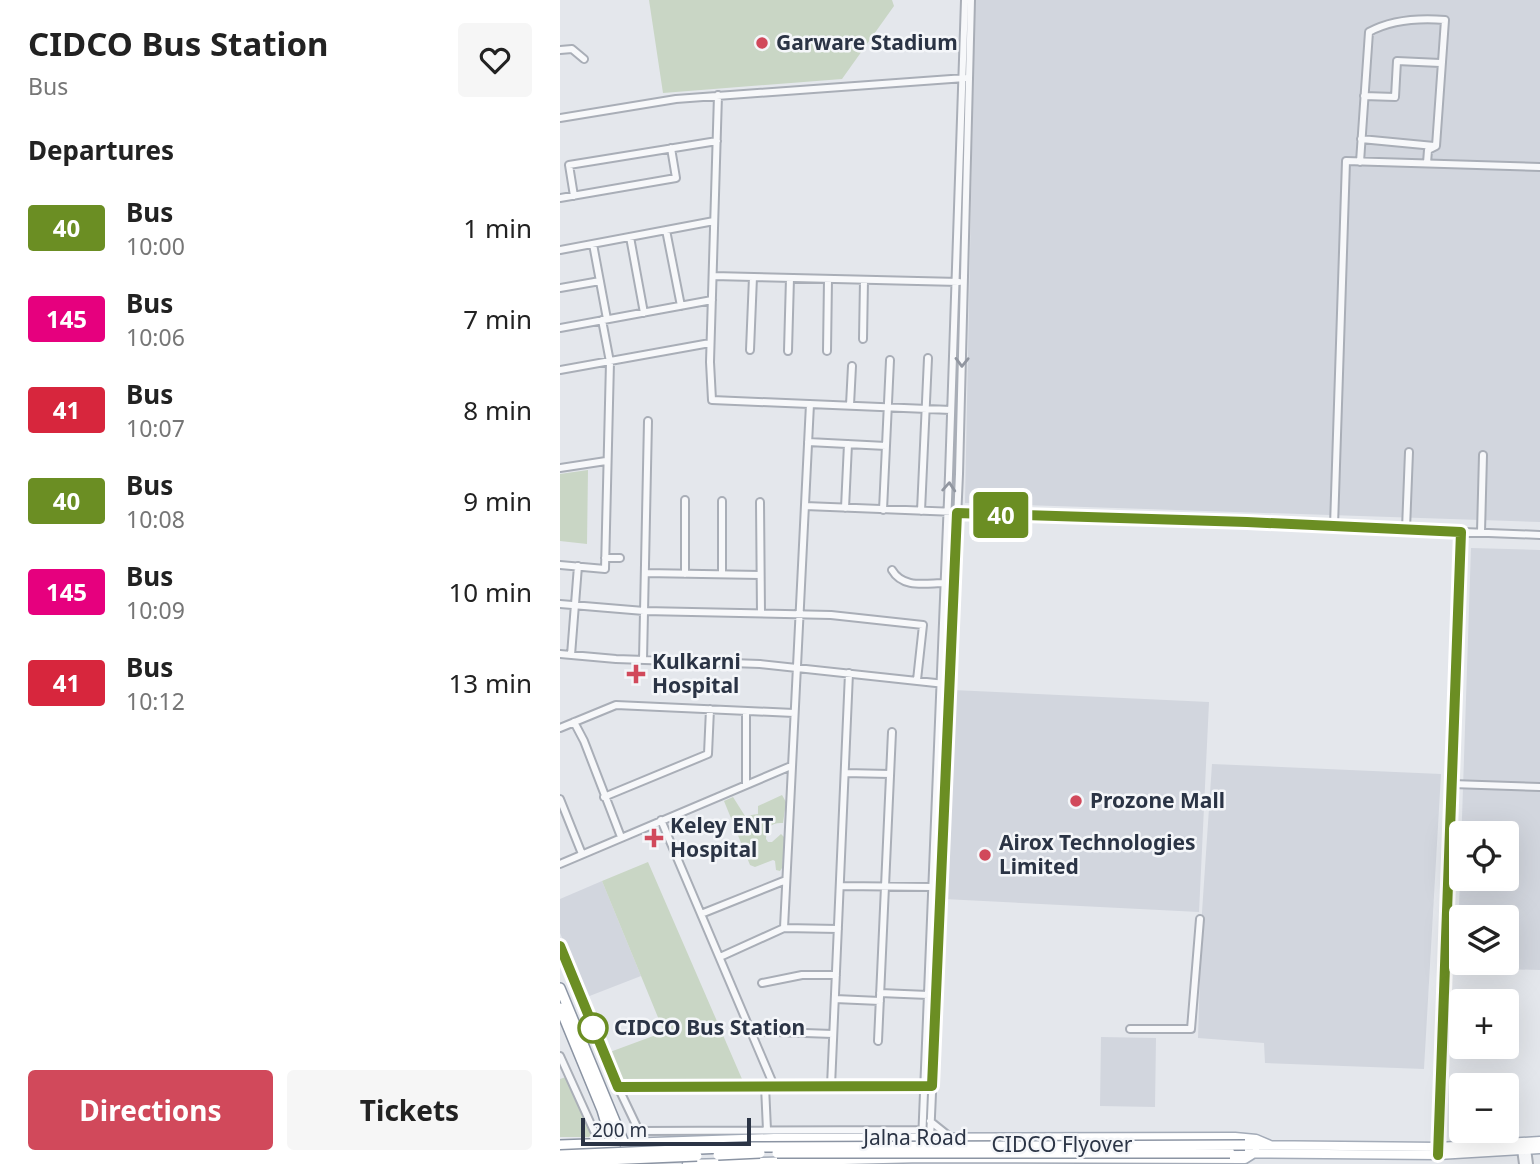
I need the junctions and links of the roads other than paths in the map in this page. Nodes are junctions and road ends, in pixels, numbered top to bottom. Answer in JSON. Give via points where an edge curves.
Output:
{"nodes":[{"id":1,"x":965,"y":0,"type":"edge"},
{"id":2,"x":971,"y":0,"type":"edge"},
{"id":3,"x":560,"y":50,"type":"edge"},
{"id":4,"x":584,"y":59,"type":"dead end"},
{"id":5,"x":1440,"y":63,"type":"junction"},
{"id":6,"x":966,"y":77,"type":"junction"},
{"id":7,"x":718,"y":96,"type":"junction"},
{"id":8,"x":1364,"y":96,"type":"junction"},
{"id":9,"x":560,"y":118,"type":"edge"},
{"id":10,"x":1361,"y":139,"type":"junction"},
{"id":11,"x":717,"y":141,"type":"junction"},
{"id":12,"x":1436,"y":146,"type":"junction"},
{"id":13,"x":671,"y":148,"type":"junction"},
{"id":14,"x":1360,"y":162,"type":"junction"},
{"id":15,"x":1427,"y":163,"type":"junction"},
{"id":16,"x":1540,"y":167,"type":"edge"},
{"id":17,"x":575,"y":196,"type":"junction"},
{"id":18,"x":560,"y":198,"type":"edge"},
{"id":19,"x":714,"y":221,"type":"junction"},
{"id":20,"x":666,"y":230,"type":"junction"},
{"id":21,"x":630,"y":237,"type":"junction"},
{"id":22,"x":593,"y":244,"type":"junction"},
{"id":23,"x":560,"y":250,"type":"edge"},
{"id":24,"x":713,"y":276,"type":"junction"},
{"id":25,"x":753,"y":277,"type":"junction"},
{"id":26,"x":790,"y":278,"type":"junction"},
{"id":27,"x":828,"y":279,"type":"junction"},
{"id":28,"x":864,"y":280,"type":"junction"},
{"id":29,"x":600,"y":281,"type":"junction"},
{"id":30,"x":960,"y":282,"type":"junction"},
{"id":31,"x":560,"y":288,"type":"edge"},
{"id":32,"x":712,"y":300,"type":"junction"},
{"id":33,"x":681,"y":306,"type":"junction"},
{"id":34,"x":644,"y":313,"type":"junction"},
{"id":35,"x":605,"y":320,"type":"junction"},
{"id":36,"x":560,"y":328,"type":"edge"},
{"id":37,"x":863,"y":338,"type":"dead end"},
{"id":38,"x":710,"y":344,"type":"junction"},
{"id":39,"x":750,"y":350,"type":"dead end"},
{"id":40,"x":788,"y":351,"type":"dead end"},
{"id":41,"x":827,"y":351,"type":"dead end"},
{"id":42,"x":928,"y":358,"type":"dead end"},
{"id":43,"x":890,"y":360,"type":"dead end"},
{"id":44,"x":610,"y":362,"type":"junction"},
{"id":45,"x":852,"y":366,"type":"dead end"},
{"id":46,"x":560,"y":370,"type":"edge"},
{"id":47,"x":810,"y":404,"type":"junction"},
{"id":48,"x":850,"y":405,"type":"junction"},
{"id":49,"x":888,"y":407,"type":"junction"},
{"id":50,"x":926,"y":409,"type":"junction"},
{"id":51,"x":951,"y":410,"type":"junction"},
{"id":52,"x":648,"y":422,"type":"dead end"},
{"id":53,"x":808,"y":442,"type":"junction"},
{"id":54,"x":848,"y":444,"type":"junction"},
{"id":55,"x":886,"y":446,"type":"junction"},
{"id":56,"x":1409,"y":452,"type":"dead end"},
{"id":57,"x":1483,"y":455,"type":"dead end"},
{"id":58,"x":606,"y":461,"type":"junction"},
{"id":59,"x":560,"y":468,"type":"edge"},
{"id":60,"x":685,"y":500,"type":"dead end"},
{"id":61,"x":722,"y":501,"type":"dead end"},
{"id":62,"x":760,"y":502,"type":"dead end"},
{"id":63,"x":805,"y":506,"type":"junction"},
{"id":64,"x":845,"y":508,"type":"junction"},
{"id":65,"x":883,"y":510,"type":"junction"},
{"id":66,"x":921,"y":512,"type":"junction"},
{"id":67,"x":947,"y":513,"type":"junction"},
{"id":68,"x":957,"y":513,"type":"junction"},
{"id":69,"x":1334,"y":526,"type":"junction"},
{"id":70,"x":1406,"y":529,"type":"junction"},
{"id":71,"x":1461,"y":532,"type":"junction"},
{"id":72,"x":1481,"y":533,"type":"junction"},
{"id":73,"x":1540,"y":535,"type":"edge"},
{"id":74,"x":605,"y":558,"type":"junction"},
{"id":75,"x":620,"y":558,"type":"dead end"},
{"id":76,"x":560,"y":565,"type":"edge"},
{"id":77,"x":578,"y":566,"type":"junction"},
{"id":78,"x":892,"y":570,"type":"dead end"},
{"id":79,"x":645,"y":573,"type":"junction"},
{"id":80,"x":685,"y":574,"type":"junction"},
{"id":81,"x":722,"y":575,"type":"junction"},
{"id":82,"x":761,"y":575,"type":"junction"},
{"id":83,"x":945,"y":583,"type":"junction"},
{"id":84,"x":560,"y":604,"type":"edge"},
{"id":85,"x":575,"y":606,"type":"junction"},
{"id":86,"x":644,"y":611,"type":"junction"},
{"id":87,"x":761,"y":614,"type":"junction"},
{"id":88,"x":800,"y":614,"type":"junction"},
{"id":89,"x":560,"y":654,"type":"edge"},
{"id":90,"x":571,"y":655,"type":"junction"},
{"id":91,"x":643,"y":660,"type":"junction"},
{"id":92,"x":797,"y":668,"type":"junction"},
{"id":93,"x":849,"y":673,"type":"junction"},
{"id":94,"x":918,"y":680,"type":"junction"},
{"id":95,"x":943,"y":681,"type":"junction"},
{"id":96,"x":710,"y":709,"type":"junction"},
{"id":97,"x":746,"y":711,"type":"junction"},
{"id":98,"x":794,"y":713,"type":"junction"},
{"id":99,"x":574,"y":722,"type":"junction"},
{"id":100,"x":560,"y":727,"type":"edge"},
{"id":101,"x":892,"y":732,"type":"dead end"},
{"id":102,"x":791,"y":766,"type":"junction"},
{"id":103,"x":845,"y":773,"type":"junction"},
{"id":104,"x":890,"y":774,"type":"junction"},
{"id":105,"x":1452,"y":784,"type":"junction"},
{"id":106,"x":746,"y":785,"type":"junction"},
{"id":107,"x":1540,"y":786,"type":"edge"},
{"id":108,"x":604,"y":797,"type":"junction"},
{"id":109,"x":560,"y":799,"type":"edge"},
{"id":110,"x":661,"y":820,"type":"junction"},
{"id":111,"x":621,"y":837,"type":"junction"},
{"id":112,"x":582,"y":854,"type":"junction"},
{"id":113,"x":560,"y":864,"type":"edge"},
{"id":114,"x":786,"y":880,"type":"junction"},
{"id":115,"x":886,"y":885,"type":"junction"},
{"id":116,"x":840,"y":886,"type":"junction"},
{"id":117,"x":933,"y":887,"type":"junction"},
{"id":118,"x":701,"y":914,"type":"junction"},
{"id":119,"x":1200,"y":919,"type":"dead end"},
{"id":120,"x":784,"y":928,"type":"junction"},
{"id":121,"x":838,"y":929,"type":"junction"},
{"id":122,"x":560,"y":946,"type":"edge"},
{"id":123,"x":720,"y":957,"type":"junction"},
{"id":124,"x":836,"y":975,"type":"junction"},
{"id":125,"x":762,"y":983,"type":"dead end"},
{"id":126,"x":560,"y":988,"type":"edge"},
{"id":127,"x":928,"y":995,"type":"junction"},
{"id":128,"x":880,"y":997,"type":"junction"},
{"id":129,"x":835,"y":999,"type":"junction"},
{"id":130,"x":560,"y":1008,"type":"edge"},
{"id":131,"x":1129,"y":1029,"type":"dead end"},
{"id":132,"x":751,"y":1031,"type":"junction"},
{"id":133,"x":833,"y":1034,"type":"junction"},
{"id":134,"x":878,"y":1041,"type":"dead end"},
{"id":135,"x":560,"y":1056,"type":"edge"},
{"id":136,"x":765,"y":1086,"type":"junction"},
{"id":137,"x":774,"y":1086,"type":"junction"},
{"id":138,"x":831,"y":1086,"type":"junction"},
{"id":139,"x":924,"y":1086,"type":"junction"},
{"id":140,"x":932,"y":1086,"type":"junction"},
{"id":141,"x":618,"y":1087,"type":"junction"},
{"id":142,"x":930,"y":1121,"type":"junction"},
{"id":143,"x":766,"y":1130,"type":"junction"},
{"id":144,"x":594,"y":1131,"type":"dead end"},
{"id":145,"x":639,"y":1131,"type":"junction"},
{"id":146,"x":925,"y":1135,"type":"junction"},
{"id":147,"x":950,"y":1138,"type":"junction"},
{"id":148,"x":1540,"y":1140,"type":"edge"},
{"id":149,"x":629,"y":1143,"type":"junction"},
{"id":150,"x":596,"y":1144,"type":"junction"},
{"id":151,"x":612,"y":1144,"type":"junction"},
{"id":152,"x":560,"y":1145,"type":"edge"},
{"id":153,"x":1245,"y":1145,"type":"joint"},
{"id":154,"x":1270,"y":1145,"type":"junction"},
{"id":155,"x":1524,"y":1147,"type":"junction"},
{"id":156,"x":1540,"y":1149,"type":"edge"},
{"id":157,"x":1438,"y":1151,"type":"junction"},
{"id":158,"x":1230,"y":1153,"type":"joint"},
{"id":159,"x":1256,"y":1153,"type":"junction"},
{"id":160,"x":560,"y":1155,"type":"edge"},
{"id":161,"x":1371,"y":1159,"type":"edge"},
{"id":162,"x":925,"y":1160,"type":"edge"},
{"id":163,"x":560,"y":1162,"type":"edge"},
{"id":164,"x":602,"y":1164,"type":"edge"},
{"id":165,"x":628,"y":1164,"type":"edge"},
{"id":166,"x":639,"y":1164,"type":"edge"},
{"id":167,"x":687,"y":1164,"type":"edge"},
{"id":168,"x":1526,"y":1164,"type":"edge"}],
"edges":[{"from":1,"to":6,"type":"street"},
{"from":2,"to":6,"type":"street"},
{"from":3,"to":4,"type":"street","via":[[572,49]]},
{"from":5,"to":8,"type":"street","via":[[1397,61],[1395,97]]},
{"from":5,"to":8,"type":"street","via":[[1445,20],[1409,20],[1371,30]]},
{"from":5,"to":12,"type":"street"},
{"from":6,"to":7,"type":"street"},
{"from":6,"to":30,"type":"street"},
{"from":7,"to":9,"type":"street"},
{"from":7,"to":11,"type":"street"},
{"from":8,"to":10,"type":"street"},
{"from":10,"to":12,"type":"street"},
{"from":10,"to":14,"type":"street"},
{"from":11,"to":13,"type":"street"},
{"from":11,"to":19,"type":"street"},
{"from":12,"to":15,"type":"street","via":[[1428,149]]},
{"from":13,"to":17,"type":"street","via":[[676,178]]},
{"from":13,"to":17,"type":"street","via":[[569,165]]},
{"from":14,"to":15,"type":"street"},
{"from":14,"to":69,"type":"street","via":[[1346,161]]},
{"from":15,"to":16,"type":"street"},
{"from":17,"to":18,"type":"street"},
{"from":19,"to":20,"type":"street"},
{"from":19,"to":24,"type":"street"},
{"from":20,"to":21,"type":"street"},
{"from":20,"to":33,"type":"street"},
{"from":21,"to":22,"type":"street"},
{"from":21,"to":34,"type":"street"},
{"from":22,"to":23,"type":"street"},
{"from":22,"to":29,"type":"street"},
{"from":24,"to":25,"type":"street"},
{"from":24,"to":32,"type":"street"},
{"from":25,"to":26,"type":"street"},
{"from":25,"to":39,"type":"street"},
{"from":26,"to":27,"type":"street"},
{"from":26,"to":40,"type":"street"},
{"from":27,"to":28,"type":"street"},
{"from":27,"to":41,"type":"street"},
{"from":28,"to":30,"type":"street"},
{"from":28,"to":37,"type":"street"},
{"from":29,"to":31,"type":"street"},
{"from":29,"to":35,"type":"street"},
{"from":30,"to":51,"type":"street"},
{"from":30,"to":68,"type":"street","one_way":true},
{"from":32,"to":33,"type":"street"},
{"from":32,"to":38,"type":"street"},
{"from":33,"to":34,"type":"street"},
{"from":34,"to":35,"type":"street"},
{"from":35,"to":36,"type":"street"},
{"from":35,"to":44,"type":"street"},
{"from":38,"to":44,"type":"street"},
{"from":38,"to":47,"type":"street","via":[[712,400]]},
{"from":42,"to":50,"type":"street"},
{"from":43,"to":49,"type":"street"},
{"from":44,"to":46,"type":"street"},
{"from":44,"to":58,"type":"street"},
{"from":45,"to":48,"type":"street"},
{"from":47,"to":48,"type":"street"},
{"from":47,"to":53,"type":"street"},
{"from":48,"to":49,"type":"street"},
{"from":49,"to":50,"type":"street"},
{"from":49,"to":55,"type":"street"},
{"from":50,"to":51,"type":"street"},
{"from":50,"to":66,"type":"street"},
{"from":67,"to":51,"type":"street","one_way":true},
{"from":52,"to":79,"type":"street"},
{"from":53,"to":54,"type":"street"},
{"from":53,"to":63,"type":"street"},
{"from":54,"to":55,"type":"street"},
{"from":54,"to":64,"type":"street"},
{"from":55,"to":65,"type":"street"},
{"from":56,"to":70,"type":"street"},
{"from":57,"to":72,"type":"street"},
{"from":58,"to":59,"type":"street"},
{"from":58,"to":74,"type":"street"},
{"from":60,"to":80,"type":"street"},
{"from":61,"to":81,"type":"street"},
{"from":62,"to":82,"type":"street"},
{"from":63,"to":64,"type":"street"},
{"from":63,"to":88,"type":"street"},
{"from":64,"to":65,"type":"street"},
{"from":65,"to":66,"type":"street"},
{"from":66,"to":67,"type":"street"},
{"from":67,"to":68,"type":"street"},
{"from":67,"to":83,"type":"street"},
{"from":68,"to":69,"type":"street"},
{"from":68,"to":95,"type":"street"},
{"from":69,"to":70,"type":"street"},
{"from":70,"to":71,"type":"street"},
{"from":71,"to":72,"type":"street"},
{"from":71,"to":105,"type":"street"},
{"from":72,"to":73,"type":"street"},
{"from":74,"to":75,"type":"street"},
{"from":74,"to":77,"type":"street","via":[[605,569]]},
{"from":76,"to":77,"type":"street"},
{"from":77,"to":85,"type":"street"},
{"from":78,"to":83,"type":"street","via":[[905,583]]},
{"from":79,"to":80,"type":"street"},
{"from":79,"to":86,"type":"street"},
{"from":80,"to":81,"type":"street"},
{"from":81,"to":82,"type":"street"},
{"from":82,"to":87,"type":"street"},
{"from":83,"to":95,"type":"street"},
{"from":84,"to":85,"type":"street"},
{"from":85,"to":86,"type":"street"},
{"from":85,"to":90,"type":"street"},
{"from":86,"to":87,"type":"street"},
{"from":86,"to":91,"type":"street"},
{"from":87,"to":88,"type":"street"},
{"from":88,"to":92,"type":"street"},
{"from":88,"to":94,"type":"street","via":[[923,625]]},
{"from":89,"to":90,"type":"street"},
{"from":90,"to":91,"type":"street"},
{"from":91,"to":92,"type":"street"},
{"from":92,"to":93,"type":"street"},
{"from":92,"to":98,"type":"street"},
{"from":93,"to":94,"type":"street"},
{"from":93,"to":103,"type":"street"},
{"from":94,"to":95,"type":"street"},
{"from":95,"to":117,"type":"street"},
{"from":95,"to":140,"type":"street"},
{"from":96,"to":97,"type":"street"},
{"from":96,"to":99,"type":"street","via":[[616,705]]},
{"from":96,"to":108,"type":"street","via":[[708,754]]},
{"from":97,"to":98,"type":"street"},
{"from":97,"to":106,"type":"street"},
{"from":98,"to":102,"type":"street"},
{"from":99,"to":100,"type":"street"},
{"from":99,"to":108,"type":"street"},
{"from":101,"to":104,"type":"street"},
{"from":102,"to":106,"type":"street"},
{"from":102,"to":114,"type":"street"},
{"from":103,"to":104,"type":"street"},
{"from":103,"to":116,"type":"street"},
{"from":104,"to":115,"type":"street"},
{"from":105,"to":107,"type":"street"},
{"from":105,"to":157,"type":"street"},
{"from":106,"to":110,"type":"street"},
{"from":108,"to":111,"type":"street"},
{"from":109,"to":112,"type":"street"},
{"from":110,"to":111,"type":"street"},
{"from":110,"to":118,"type":"street"},
{"from":111,"to":112,"type":"street"},
{"from":112,"to":113,"type":"street"},
{"from":114,"to":118,"type":"street"},
{"from":114,"to":120,"type":"street"},
{"from":115,"to":116,"type":"street"},
{"from":115,"to":117,"type":"street"},
{"from":115,"to":128,"type":"street"},
{"from":116,"to":121,"type":"street"},
{"from":117,"to":127,"type":"street"},
{"from":118,"to":123,"type":"street"},
{"from":119,"to":131,"type":"street","via":[[1191,1029]]},
{"from":120,"to":121,"type":"street"},
{"from":120,"to":123,"type":"street"},
{"from":121,"to":124,"type":"street"},
{"from":122,"to":141,"type":"street"},
{"from":123,"to":132,"type":"street"},
{"from":124,"to":125,"type":"street","via":[[802,975]]},
{"from":124,"to":129,"type":"street"},
{"from":126,"to":149,"type":"highway"},
{"from":127,"to":128,"type":"street"},
{"from":127,"to":139,"type":"street"},
{"from":128,"to":129,"type":"street"},
{"from":128,"to":134,"type":"street"},
{"from":129,"to":133,"type":"street"},
{"from":130,"to":151,"type":"highway"},
{"from":132,"to":133,"type":"street"},
{"from":132,"to":137,"type":"street"},
{"from":133,"to":138,"type":"street"},
{"from":135,"to":144,"type":"street"},
{"from":136,"to":137,"type":"street"},
{"from":136,"to":141,"type":"street"},
{"from":136,"to":143,"type":"street"},
{"from":137,"to":138,"type":"street"},
{"from":138,"to":139,"type":"street"},
{"from":139,"to":140,"type":"street"},
{"from":139,"to":146,"type":"street"},
{"from":140,"to":142,"type":"street"},
{"from":141,"to":145,"type":"street"},
{"from":142,"to":146,"type":"street"},
{"from":142,"to":147,"type":"street"},
{"from":143,"to":145,"type":"street"},
{"from":143,"to":146,"type":"street"},
{"from":145,"to":149,"type":"street"},
{"from":146,"to":147,"type":"main road","name":"Jalna Road"},
{"from":146,"to":149,"type":"main road","name":"Jalna Road"},
{"from":146,"to":162,"type":"street"},
{"from":147,"to":154,"type":"main road","name":"Jalna Road","via":[[1235,1137]]},
{"from":148,"to":155,"type":"main road"},
{"from":149,"to":151,"type":"highway","name":"Jalna Road"},
{"from":149,"to":166,"type":"highway"},
{"from":150,"to":151,"type":"highway","name":"Jalna Road"},
{"from":150,"to":152,"type":"highway","name":"Jalna Road"},
{"from":150,"to":164,"type":"main road"},
{"from":151,"to":165,"type":"highway"},
{"from":153,"to":154,"type":"main road","name":"CIDCO Flyover"},
{"from":153,"to":160,"type":"highway","name":"CIDCO Flyover","bridge":true,"via":[[803,1146]]},
{"from":154,"to":157,"type":"main road"},
{"from":155,"to":156,"type":"main road"},
{"from":155,"to":157,"type":"main road"},
{"from":155,"to":168,"type":"street"},
{"from":157,"to":161,"type":"main road"},
{"from":158,"to":159,"type":"main road","name":"CIDCO Flyover"},
{"from":158,"to":163,"type":"highway","name":"CIDCO Flyover","bridge":true,"via":[[761,1153]]},
{"from":159,"to":161,"type":"main road"},
{"from":159,"to":162,"type":"main road","via":[[1245,1159]]},
{"from":162,"to":167,"type":"main road"}]}
